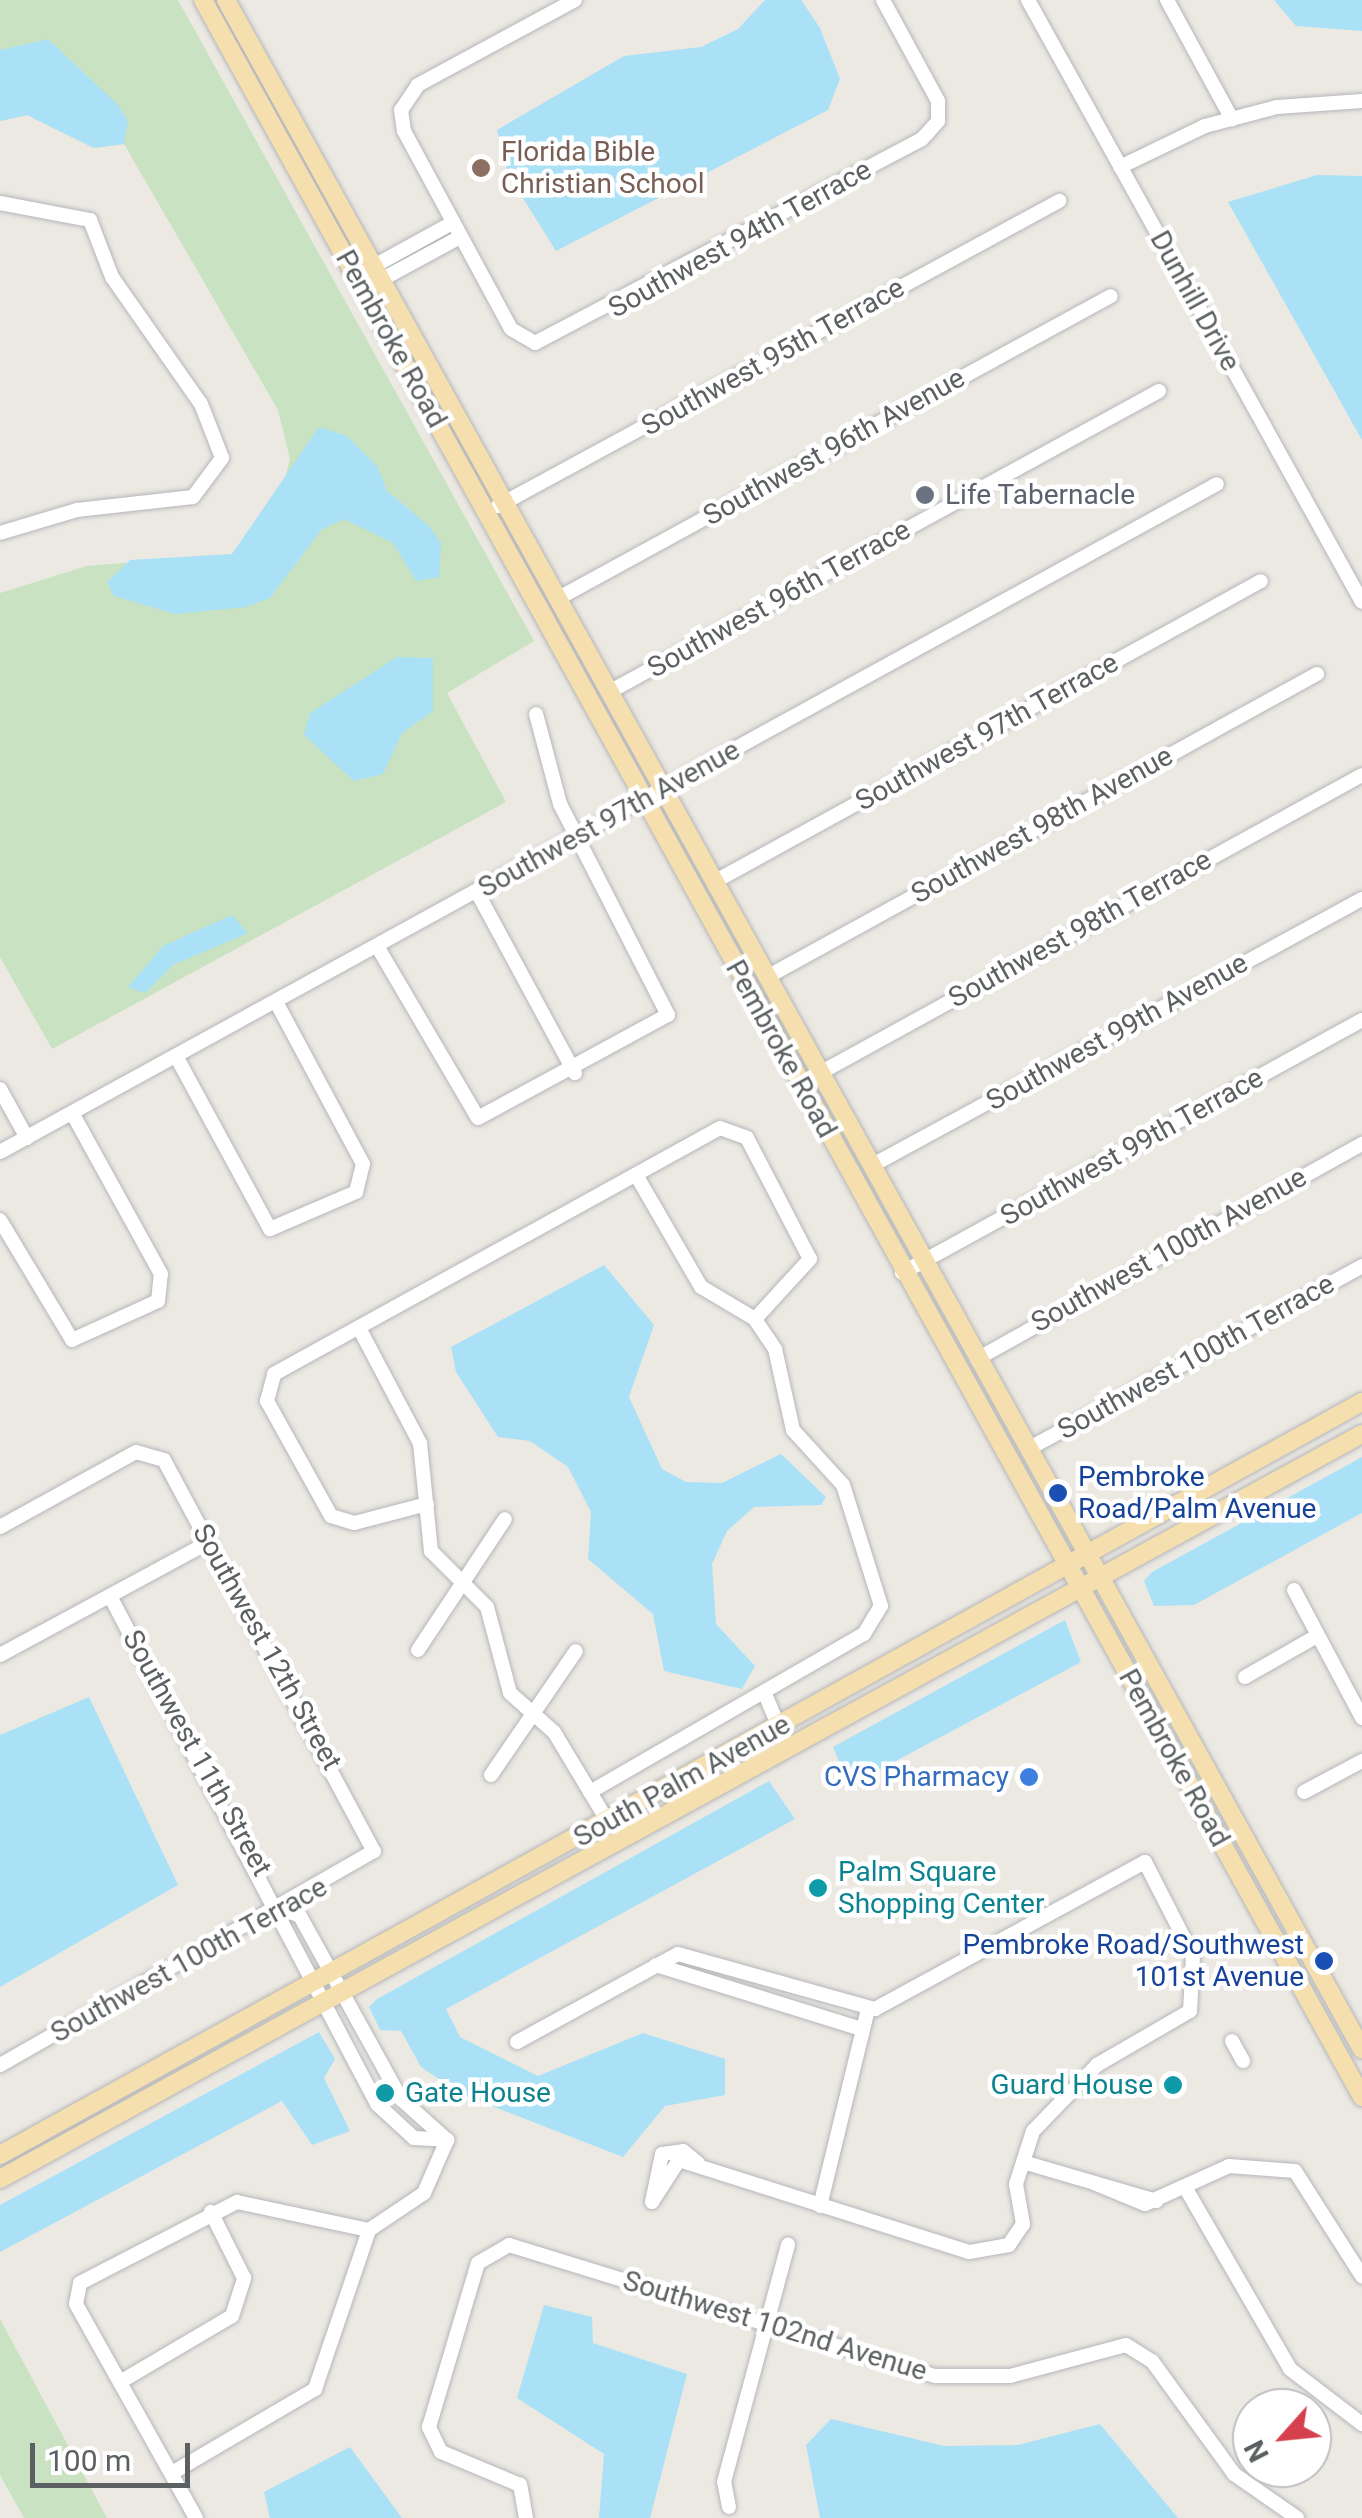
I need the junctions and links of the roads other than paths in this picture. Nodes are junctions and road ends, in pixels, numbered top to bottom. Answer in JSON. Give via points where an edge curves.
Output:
{"nodes":[{"id":1,"x":203,"y":0,"type":"edge"},
{"id":2,"x":226,"y":0,"type":"edge"},
{"id":3,"x":575,"y":0,"type":"edge"},
{"id":4,"x":883,"y":0,"type":"edge"},
{"id":5,"x":1028,"y":0,"type":"edge"},
{"id":6,"x":1167,"y":0,"type":"edge"},
{"id":7,"x":1362,"y":101,"type":"edge"},
{"id":8,"x":1232,"y":119,"type":"junction"},
{"id":9,"x":1120,"y":166,"type":"junction"},
{"id":10,"x":1059,"y":200,"type":"dead end"},
{"id":11,"x":0,"y":203,"type":"edge"},
{"id":12,"x":456,"y":230,"type":"junction"},
{"id":13,"x":368,"y":278,"type":"junction"},
{"id":14,"x":1111,"y":296,"type":"dead end"},
{"id":15,"x":1159,"y":391,"type":"dead end"},
{"id":16,"x":1218,"y":484,"type":"dead end"},
{"id":17,"x":506,"y":502,"type":"junction"},
{"id":18,"x":486,"y":512,"type":"junction"},
{"id":19,"x":0,"y":534,"type":"edge"},
{"id":20,"x":1261,"y":581,"type":"dead end"},
{"id":21,"x":557,"y":599,"type":"junction"},
{"id":22,"x":1362,"y":602,"type":"edge"},
{"id":23,"x":1318,"y":674,"type":"dead end"},
{"id":24,"x":610,"y":692,"type":"junction"},
{"id":25,"x":536,"y":714,"type":"dead end"},
{"id":26,"x":1362,"y":775,"type":"edge"},
{"id":27,"x":662,"y":789,"type":"junction"},
{"id":28,"x":643,"y":800,"type":"junction"},
{"id":29,"x":575,"y":836,"type":"junction"},
{"id":30,"x":714,"y":882,"type":"junction"},
{"id":31,"x":477,"y":892,"type":"junction"},
{"id":32,"x":1362,"y":899,"type":"edge"},
{"id":33,"x":377,"y":946,"type":"junction"},
{"id":34,"x":767,"y":977,"type":"junction"},
{"id":35,"x":276,"y":1002,"type":"junction"},
{"id":36,"x":1362,"y":1020,"type":"edge"},
{"id":37,"x":176,"y":1056,"type":"junction"},
{"id":38,"x":575,"y":1073,"type":"junction"},
{"id":39,"x":819,"y":1073,"type":"junction"},
{"id":40,"x":800,"y":1084,"type":"junction"},
{"id":41,"x":0,"y":1089,"type":"edge"},
{"id":42,"x":72,"y":1112,"type":"junction"},
{"id":43,"x":27,"y":1138,"type":"junction"},
{"id":44,"x":1362,"y":1144,"type":"edge"},
{"id":45,"x":0,"y":1152,"type":"edge"},
{"id":46,"x":871,"y":1166,"type":"junction"},
{"id":47,"x":636,"y":1175,"type":"junction"},
{"id":48,"x":0,"y":1220,"type":"edge"},
{"id":49,"x":922,"y":1262,"type":"junction"},
{"id":50,"x":1362,"y":1266,"type":"edge"},
{"id":51,"x":902,"y":1273,"type":"junction"},
{"id":52,"x":755,"y":1319,"type":"junction"},
{"id":53,"x":358,"y":1328,"type":"junction"},
{"id":54,"x":978,"y":1359,"type":"junction"},
{"id":55,"x":1362,"y":1402,"type":"edge"},
{"id":56,"x":1362,"y":1434,"type":"edge"},
{"id":57,"x":1030,"y":1448,"type":"junction"},
{"id":58,"x":427,"y":1504,"type":"junction"},
{"id":59,"x":506,"y":1520,"type":"dead end"},
{"id":60,"x":0,"y":1527,"type":"edge"},
{"id":61,"x":208,"y":1542,"type":"junction"},
{"id":62,"x":1087,"y":1551,"type":"junction"},
{"id":63,"x":1065,"y":1563,"type":"junction"},
{"id":64,"x":1103,"y":1579,"type":"junction"},
{"id":65,"x":461,"y":1585,"type":"junction"},
{"id":66,"x":1080,"y":1590,"type":"junction"},
{"id":67,"x":1294,"y":1590,"type":"dead end"},
{"id":68,"x":110,"y":1596,"type":"junction"},
{"id":69,"x":1318,"y":1636,"type":"junction"},
{"id":70,"x":418,"y":1650,"type":"dead end"},
{"id":71,"x":576,"y":1651,"type":"dead end"},
{"id":72,"x":0,"y":1655,"type":"edge"},
{"id":73,"x":1245,"y":1677,"type":"dead end"},
{"id":74,"x":759,"y":1698,"type":"junction"},
{"id":75,"x":533,"y":1715,"type":"junction"},
{"id":76,"x":1362,"y":1718,"type":"edge"},
{"id":77,"x":776,"y":1729,"type":"junction"},
{"id":78,"x":788,"y":1749,"type":"junction"},
{"id":79,"x":1362,"y":1761,"type":"edge"},
{"id":80,"x":491,"y":1776,"type":"dead end"},
{"id":81,"x":590,"y":1792,"type":"junction"},
{"id":82,"x":1304,"y":1792,"type":"dead end"},
{"id":83,"x":608,"y":1822,"type":"junction"},
{"id":84,"x":374,"y":1851,"type":"joint"},
{"id":85,"x":283,"y":1909,"type":"junction"},
{"id":86,"x":656,"y":1965,"type":"junction"},
{"id":87,"x":332,"y":1973,"type":"junction"},
{"id":88,"x":312,"y":1984,"type":"junction"},
{"id":89,"x":343,"y":1992,"type":"junction"},
{"id":90,"x":1333,"y":1997,"type":"junction"},
{"id":91,"x":322,"y":2004,"type":"junction"},
{"id":92,"x":1313,"y":2008,"type":"junction"},
{"id":93,"x":868,"y":2009,"type":"junction"},
{"id":94,"x":862,"y":2029,"type":"junction"},
{"id":95,"x":1232,"y":2041,"type":"dead end"},
{"id":96,"x":517,"y":2042,"type":"dead end"},
{"id":97,"x":1362,"y":2049,"type":"edge"},
{"id":98,"x":1242,"y":2061,"type":"dead end"},
{"id":99,"x":0,"y":2065,"type":"edge"},
{"id":100,"x":1362,"y":2097,"type":"edge"},
{"id":101,"x":401,"y":2099,"type":"junction"},
{"id":102,"x":384,"y":2113,"type":"junction"},
{"id":103,"x":448,"y":2140,"type":"junction"},
{"id":104,"x":0,"y":2155,"type":"edge"},
{"id":105,"x":1023,"y":2162,"type":"junction"},
{"id":106,"x":701,"y":2168,"type":"junction"},
{"id":107,"x":0,"y":2180,"type":"edge"},
{"id":108,"x":1186,"y":2187,"type":"junction"},
{"id":109,"x":820,"y":2206,"type":"junction"},
{"id":110,"x":211,"y":2212,"type":"junction"},
{"id":111,"x":369,"y":2230,"type":"junction"},
{"id":112,"x":788,"y":2244,"type":"dead end"},
{"id":113,"x":1362,"y":2276,"type":"edge"},
{"id":114,"x":765,"y":2324,"type":"junction"},
{"id":115,"x":120,"y":2382,"type":"junction"},
{"id":116,"x":1362,"y":2424,"type":"edge"},
{"id":117,"x":172,"y":2473,"type":"junction"},
{"id":118,"x":729,"y":2506,"type":"dead end"},
{"id":119,"x":196,"y":2518,"type":"edge"},
{"id":120,"x":526,"y":2518,"type":"edge"},
{"id":121,"x":1298,"y":2518,"type":"edge"}],
"edges":[{"from":1,"to":13,"type":"main road","name":"Pembroke Road"},
{"from":2,"to":13,"type":"main road","name":"Pembroke Road"},
{"from":3,"to":12,"type":"street","via":[[418,85],[401,110]]},
{"from":4,"to":12,"type":"street","name":"Southwest 94th Terrace","via":[[938,102],[938,121],[922,139],[535,342],[512,329]]},
{"from":5,"to":9,"type":"street","name":"Dunhill Drive"},
{"from":6,"to":8,"type":"street"},
{"from":7,"to":8,"type":"street"},
{"from":8,"to":9,"type":"street"},
{"from":9,"to":22,"type":"street","name":"Dunhill Drive"},
{"from":10,"to":17,"type":"street","name":"Southwest 95th Terrace"},
{"from":11,"to":19,"type":"street","via":[[90,220],[112,277],[201,404],[222,458],[193,498],[78,510]]},
{"from":12,"to":13,"type":"street"},
{"from":13,"to":17,"type":"main road","name":"Pembroke Road"},
{"from":13,"to":18,"type":"main road","name":"Pembroke Road"},
{"from":14,"to":21,"type":"street","name":"Southwest 96th Avenue"},
{"from":15,"to":24,"type":"street","name":"Southwest 96th Terrace"},
{"from":16,"to":27,"type":"street","name":"Southwest 97th Avenue"},
{"from":17,"to":18,"type":"street","name":"Southwest 95th Terrace"},
{"from":17,"to":21,"type":"main road","name":"Pembroke Road"},
{"from":18,"to":28,"type":"main road","name":"Pembroke Road"},
{"from":20,"to":30,"type":"street","name":"Southwest 97th Terrace"},
{"from":21,"to":24,"type":"main road","name":"Pembroke Road"},
{"from":23,"to":34,"type":"street","name":"Southwest 98th Avenue"},
{"from":24,"to":27,"type":"main road","name":"Pembroke Road"},
{"from":25,"to":29,"type":"street"},
{"from":26,"to":39,"type":"street","name":"Southwest 98th Terrace"},
{"from":27,"to":28,"type":"street","name":"Southwest 97th Avenue"},
{"from":27,"to":30,"type":"main road","name":"Pembroke Road"},
{"from":28,"to":29,"type":"street","name":"Southwest 97th Avenue"},
{"from":28,"to":40,"type":"main road","name":"Pembroke Road"},
{"from":29,"to":31,"type":"street","name":"Southwest 97th Avenue"},
{"from":29,"to":38,"type":"street","via":[[668,1015]]},
{"from":30,"to":34,"type":"main road","name":"Pembroke Road"},
{"from":31,"to":33,"type":"street","name":"Southwest 97th Avenue"},
{"from":31,"to":38,"type":"street"},
{"from":32,"to":46,"type":"street","name":"Southwest 99th Avenue"},
{"from":33,"to":35,"type":"street","name":"Southwest 97th Avenue"},
{"from":33,"to":38,"type":"street","via":[[478,1118]]},
{"from":34,"to":39,"type":"main road","name":"Pembroke Road"},
{"from":35,"to":37,"type":"street","name":"Southwest 97th Avenue"},
{"from":35,"to":37,"type":"street","via":[[365,1180],[270,1229]]},
{"from":36,"to":49,"type":"street","name":"Southwest 99th Terrace"},
{"from":37,"to":42,"type":"street","name":"Southwest 97th Avenue"},
{"from":39,"to":40,"type":"street","name":"Southwest 98th Terrace"},
{"from":39,"to":46,"type":"main road","name":"Pembroke Road"},
{"from":40,"to":51,"type":"main road","name":"Pembroke Road"},
{"from":41,"to":43,"type":"street"},
{"from":42,"to":43,"type":"street","name":"Southwest 97th Avenue"},
{"from":42,"to":48,"type":"street","via":[[164,1288],[158,1300],[72,1340]]},
{"from":43,"to":45,"type":"street","name":"Southwest 97th Avenue"},
{"from":44,"to":54,"type":"street","name":"Southwest 100th Avenue"},
{"from":46,"to":49,"type":"main road","name":"Pembroke Road"},
{"from":47,"to":52,"type":"street","via":[[701,1288]]},
{"from":47,"to":52,"type":"street","via":[[720,1128],[747,1138],[810,1260]]},
{"from":47,"to":53,"type":"street"},
{"from":49,"to":51,"type":"street","name":"Southwest 99th Terrace"},
{"from":49,"to":54,"type":"main road","name":"Pembroke Road"},
{"from":50,"to":57,"type":"street","name":"Southwest 100th Terrace"},
{"from":51,"to":63,"type":"main road","name":"Pembroke Road"},
{"from":52,"to":74,"type":"street","via":[[786,1370],[794,1430],[843,1485],[881,1606],[864,1634]]},
{"from":53,"to":58,"type":"street","via":[[420,1443]]},
{"from":53,"to":58,"type":"street","via":[[274,1374],[267,1400],[339,1521]]},
{"from":54,"to":57,"type":"main road","name":"Pembroke Road"},
{"from":55,"to":62,"type":"main road","name":"South Palm Avenue"},
{"from":56,"to":64,"type":"main road","name":"South Palm Avenue"},
{"from":57,"to":62,"type":"main road","name":"Pembroke Road"},
{"from":58,"to":65,"type":"street","via":[[430,1551]]},
{"from":59,"to":65,"type":"street"},
{"from":60,"to":61,"type":"street","name":"Southwest 12th Street","via":[[150,1450],[164,1460]]},
{"from":61,"to":68,"type":"street"},
{"from":61,"to":84,"type":"street","name":"Southwest 12th Street"},
{"from":62,"to":63,"type":"main road","name":"South Palm Avenue"},
{"from":62,"to":64,"type":"main road","name":"Pembroke Road"},
{"from":63,"to":66,"type":"main road","name":"Pembroke Road"},
{"from":63,"to":77,"type":"main road","name":"South Palm Avenue"},
{"from":64,"to":66,"type":"main road","name":"South Palm Avenue"},
{"from":64,"to":90,"type":"main road","name":"Pembroke Road"},
{"from":65,"to":70,"type":"street"},
{"from":65,"to":75,"type":"street","via":[[487,1606],[505,1682]]},
{"from":66,"to":78,"type":"main road","name":"South Palm Avenue"},
{"from":66,"to":92,"type":"main road","name":"Pembroke Road"},
{"from":67,"to":69,"type":"street"},
{"from":68,"to":72,"type":"street"},
{"from":68,"to":85,"type":"street","name":"Southwest 11th Street"},
{"from":69,"to":73,"type":"street"},
{"from":69,"to":76,"type":"street"},
{"from":71,"to":75,"type":"street"},
{"from":74,"to":77,"type":"street"},
{"from":74,"to":81,"type":"street"},
{"from":75,"to":80,"type":"street"},
{"from":75,"to":81,"type":"street"},
{"from":77,"to":78,"type":"street"},
{"from":77,"to":83,"type":"main road","name":"South Palm Avenue"},
{"from":78,"to":89,"type":"main road","name":"South Palm Avenue"},
{"from":79,"to":82,"type":"street"},
{"from":81,"to":83,"type":"street"},
{"from":83,"to":87,"type":"main road","name":"South Palm Avenue"},
{"from":84,"to":85,"type":"street","name":"Southwest 100th Terrace"},
{"from":85,"to":87,"type":"street","name":"Southwest 11th Street","via":[[300,1916]]},
{"from":85,"to":88,"type":"street","name":"Southwest 11th Street"},
{"from":85,"to":99,"type":"street","name":"Southwest 100th Terrace"},
{"from":86,"to":93,"type":"street","via":[[678,1954]]},
{"from":86,"to":94,"type":"street"},
{"from":86,"to":96,"type":"street"},
{"from":87,"to":88,"type":"main road","name":"South Palm Avenue"},
{"from":87,"to":89,"type":"street","name":"Southwest 11th Street"},
{"from":88,"to":91,"type":"street","name":"Southwest 11th Street"},
{"from":88,"to":104,"type":"main road","name":"South Palm Avenue"},
{"from":89,"to":91,"type":"main road","name":"South Palm Avenue"},
{"from":89,"to":101,"type":"street","name":"Southwest 11th Street"},
{"from":90,"to":92,"type":"street"},
{"from":90,"to":97,"type":"main road","name":"Pembroke Road"},
{"from":91,"to":102,"type":"street","name":"Southwest 11th Street"},
{"from":91,"to":107,"type":"main road","name":"South Palm Avenue"},
{"from":92,"to":100,"type":"main road","name":"Pembroke Road"},
{"from":93,"to":94,"type":"street"},
{"from":93,"to":105,"type":"street","via":[[1145,1862],[1194,1956],[1190,2011],[1097,2065],[1032,2131]]},
{"from":94,"to":109,"type":"street"},
{"from":95,"to":98,"type":"street"},
{"from":101,"to":102,"type":"street"},
{"from":101,"to":103,"type":"street","name":"Southwest 11th Street"},
{"from":102,"to":103,"type":"street","name":"Southwest 11th Street","via":[[414,2138]]},
{"from":103,"to":111,"type":"street","via":[[424,2194]]},
{"from":105,"to":108,"type":"street","via":[[1128,2201],[1156,2202]]},
{"from":105,"to":109,"type":"street","via":[[1016,2189],[1022,2224],[990,2254]]},
{"from":106,"to":106,"type":"street","via":[[684,2151],[662,2154],[652,2202],[673,2162]]},
{"from":106,"to":109,"type":"street"},
{"from":108,"to":113,"type":"street","via":[[1229,2166],[1287,2169],[1312,2186]]},
{"from":108,"to":116,"type":"street","via":[[1290,2369]]},
{"from":110,"to":111,"type":"street","via":[[260,2203]]},
{"from":110,"to":115,"type":"street","via":[[244,2278],[239,2300],[221,2327]]},
{"from":110,"to":115,"type":"street","via":[[80,2283],[76,2304]]},
{"from":111,"to":117,"type":"street","via":[[315,2389]]},
{"from":112,"to":114,"type":"street"},
{"from":114,"to":118,"type":"street","via":[[724,2482]]},
{"from":114,"to":120,"type":"street","name":"Southwest 102nd Avenue","via":[[509,2245],[484,2254],[429,2427],[442,2452],[520,2485]]},
{"from":114,"to":121,"type":"street","name":"Southwest 102nd Avenue","via":[[966,2379],[1126,2346],[1152,2361],[1234,2474]]},
{"from":115,"to":117,"type":"street"},
{"from":117,"to":119,"type":"street"}]}
